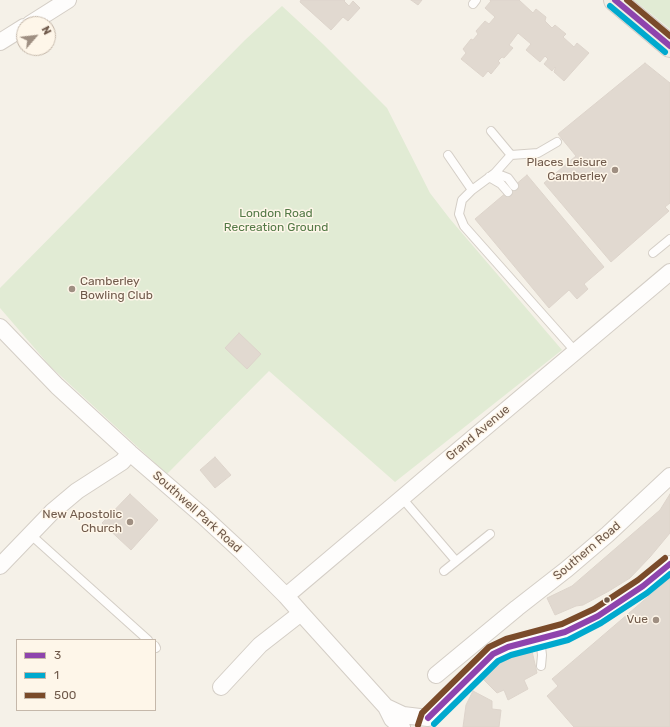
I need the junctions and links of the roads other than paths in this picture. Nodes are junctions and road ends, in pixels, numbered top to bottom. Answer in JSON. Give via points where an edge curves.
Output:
{"nodes":[{"id":1,"x":615,"y":0,"type":"edge"},
{"id":2,"x":62,"y":2,"type":"edge"},
{"id":3,"x":42,"y":16,"type":"edge"},
{"id":4,"x":16,"y":33,"type":"edge"},
{"id":5,"x":0,"y":42,"type":"edge"},
{"id":6,"x":670,"y":46,"type":"edge"},
{"id":7,"x":491,"y":131,"type":"dead end"},
{"id":8,"x":557,"y":142,"type":"dead end"},
{"id":9,"x":448,"y":155,"type":"dead end"},
{"id":10,"x":511,"y":155,"type":"junction"},
{"id":11,"x":492,"y":175,"type":"junction"},
{"id":12,"x":511,"y":189,"type":"dead end"},
{"id":13,"x":472,"y":190,"type":"junction"},
{"id":14,"x":670,"y":239,"type":"edge"},
{"id":15,"x":653,"y":253,"type":"dead end"},
{"id":16,"x":670,"y":272,"type":"edge"},
{"id":17,"x":0,"y":327,"type":"edge"},
{"id":18,"x":575,"y":351,"type":"junction"},
{"id":19,"x":130,"y":453,"type":"junction"},
{"id":20,"x":670,"y":476,"type":"edge"},
{"id":21,"x":402,"y":498,"type":"junction"},
{"id":22,"x":31,"y":534,"type":"junction"},
{"id":23,"x":490,"y":534,"type":"dead end"},
{"id":24,"x":456,"y":561,"type":"junction"},
{"id":25,"x":1,"y":564,"type":"edge"},
{"id":26,"x":670,"y":564,"type":"edge"},
{"id":27,"x":444,"y":572,"type":"dead end"},
{"id":28,"x":286,"y":596,"type":"junction"},
{"id":29,"x":301,"y":613,"type":"junction"},
{"id":30,"x":501,"y":622,"type":"junction"},
{"id":31,"x":147,"y":639,"type":"edge"},
{"id":32,"x":540,"y":639,"type":"junction"},
{"id":33,"x":508,"y":647,"type":"junction"},
{"id":34,"x":541,"y":666,"type":"dead end"},
{"id":35,"x":436,"y":675,"type":"dead end"},
{"id":36,"x":222,"y":687,"type":"dead end"},
{"id":37,"x":386,"y":707,"type":"junction"},
{"id":38,"x":427,"y":723,"type":"edge"},
{"id":39,"x":402,"y":727,"type":"edge"}],
"edges":[{"from":1,"to":6,"type":"main road"},
{"from":2,"to":3,"type":"street"},
{"from":4,"to":5,"type":"street"},
{"from":7,"to":10,"type":"lane"},
{"from":8,"to":10,"type":"lane","via":[[538,153]]},
{"from":9,"to":13,"type":"lane"},
{"from":10,"to":11,"type":"lane"},
{"from":11,"to":12,"type":"lane"},
{"from":11,"to":13,"type":"lane"},
{"from":13,"to":18,"type":"lane","via":[[462,200],[459,214],[464,226]]},
{"from":14,"to":15,"type":"lane"},
{"from":16,"to":18,"type":"street","name":"Grand Avenue"},
{"from":17,"to":19,"type":"street","name":"Southwell Park Road","via":[[57,386]]},
{"from":18,"to":21,"type":"street","name":"Grand Avenue"},
{"from":19,"to":22,"type":"street","via":[[122,462],[77,490]]},
{"from":19,"to":28,"type":"street","name":"Southwell Park Road","via":[[203,516]]},
{"from":20,"to":30,"type":"street","name":"Southern Road","via":[[608,534]]},
{"from":21,"to":24,"type":"lane"},
{"from":21,"to":28,"type":"street","name":"Grand Avenue"},
{"from":22,"to":25,"type":"street"},
{"from":22,"to":31,"type":"lane"},
{"from":23,"to":24,"type":"lane"},
{"from":24,"to":27,"type":"lane"},
{"from":26,"to":32,"type":"street","via":[[643,586],[598,616],[566,632]]},
{"from":28,"to":29,"type":"street","name":"Southwell Park Road"},
{"from":29,"to":36,"type":"street","via":[[260,645]]},
{"from":29,"to":37,"type":"street","name":"Southwell Park Road"},
{"from":30,"to":33,"type":"street"},
{"from":30,"to":35,"type":"street","name":"Southern Road"},
{"from":32,"to":33,"type":"street"},
{"from":32,"to":34,"type":"lane"},
{"from":33,"to":38,"type":"street","via":[[494,654],[461,685]]},
{"from":37,"to":38,"type":"street","name":"Southwell Park Road"},
{"from":37,"to":39,"type":"street","name":"Southwell Park Road","via":[[392,719]]}]}
